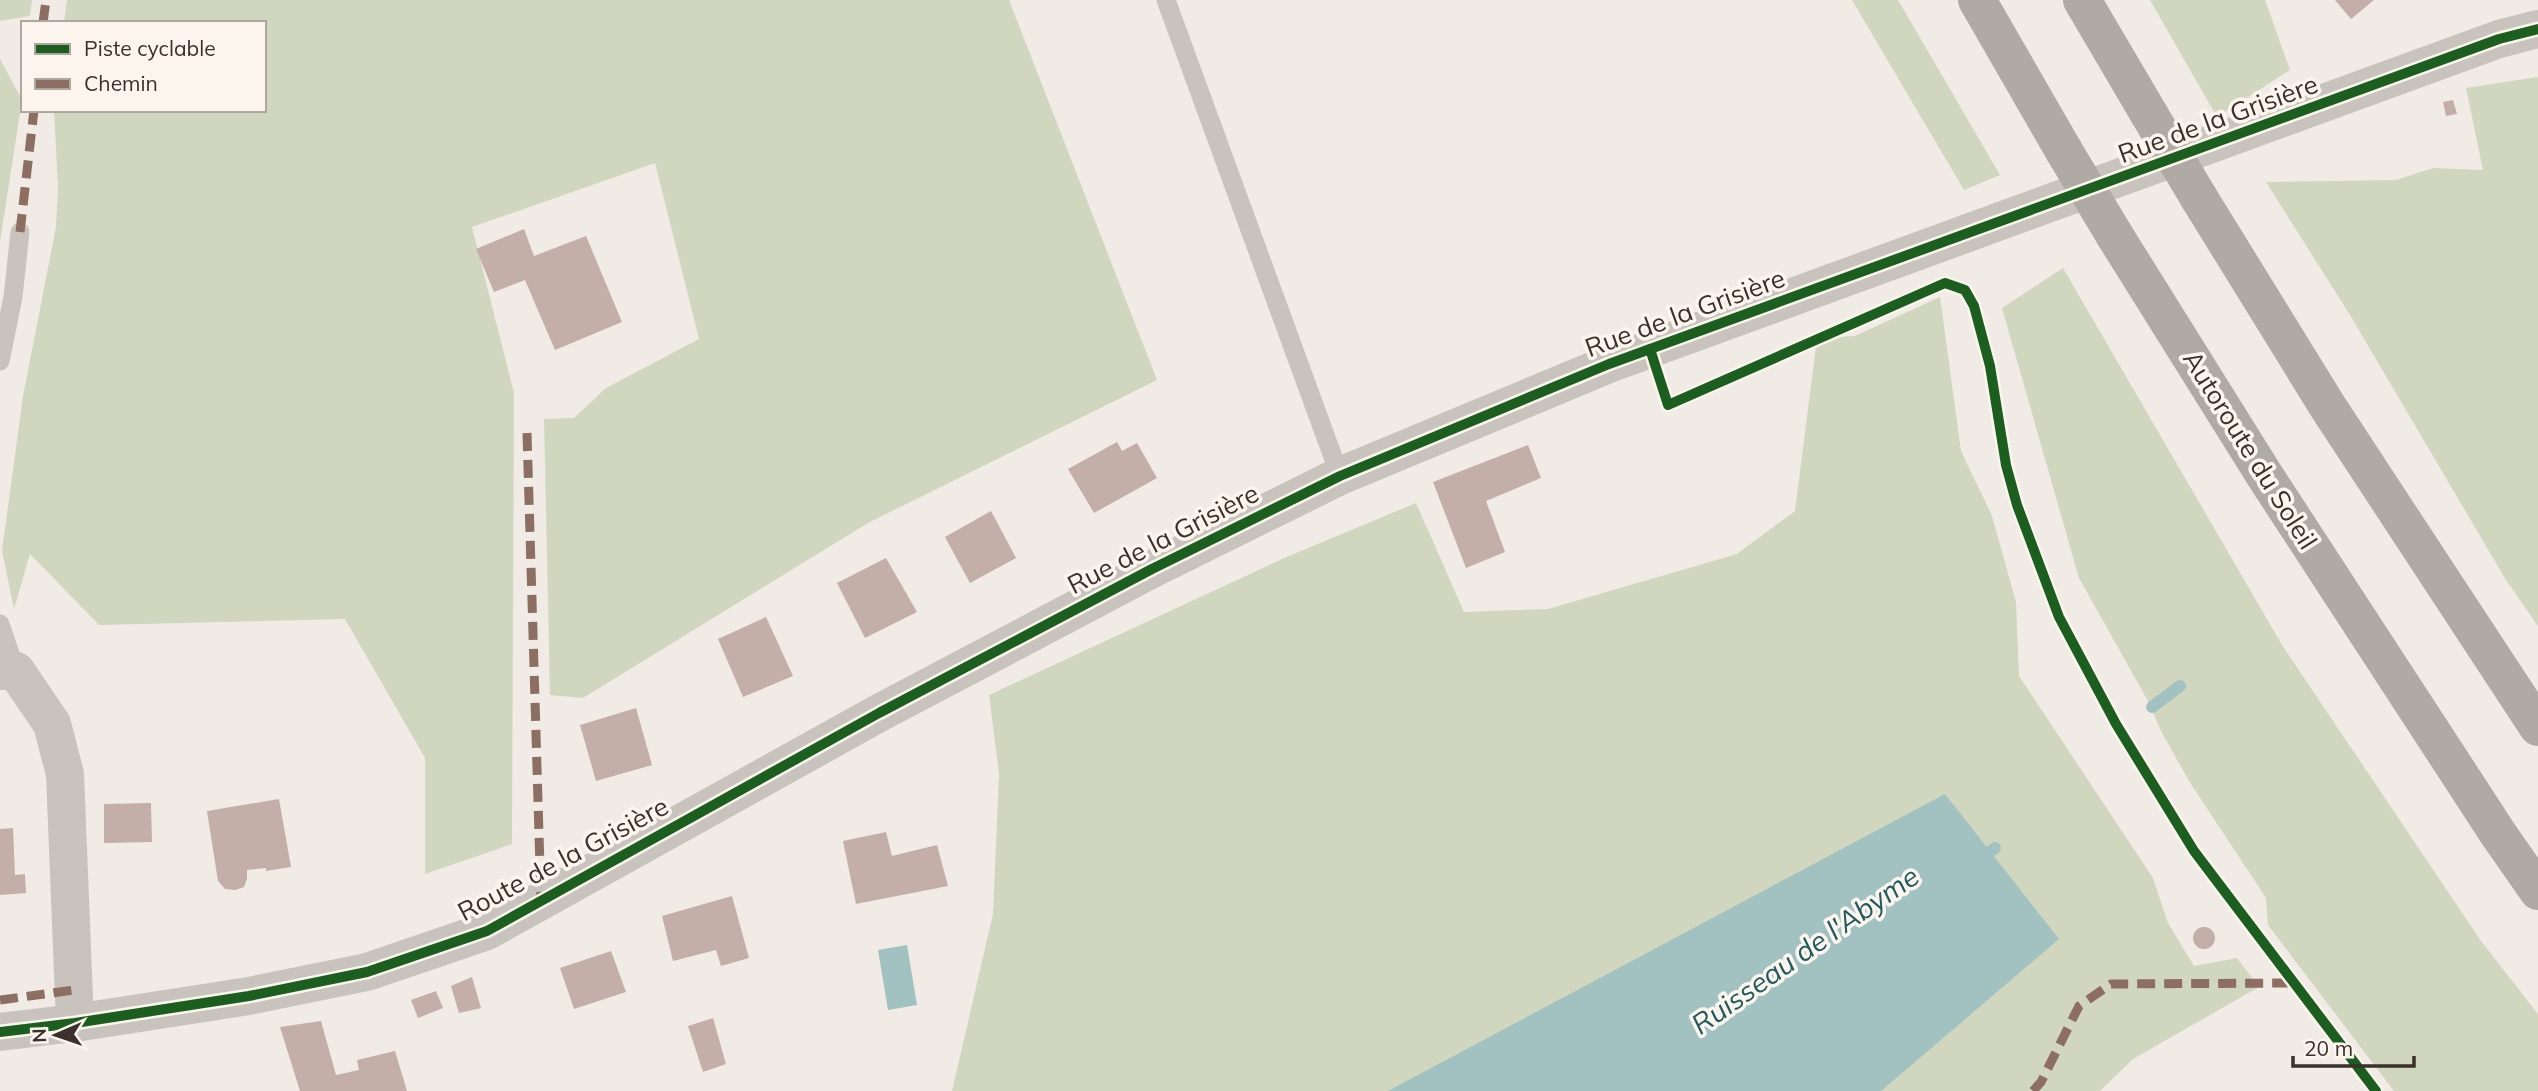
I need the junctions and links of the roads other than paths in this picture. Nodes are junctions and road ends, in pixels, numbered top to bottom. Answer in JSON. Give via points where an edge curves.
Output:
{"nodes":[{"id":1,"x":1166,"y":0,"type":"edge"},
{"id":2,"x":1977,"y":0,"type":"edge"},
{"id":3,"x":2082,"y":0,"type":"edge"},
{"id":4,"x":2538,"y":29,"type":"edge"},
{"id":5,"x":20,"y":232,"type":"dead end"},
{"id":6,"x":0,"y":361,"type":"edge"},
{"id":7,"x":1340,"y":476,"type":"junction"},
{"id":8,"x":0,"y":624,"type":"edge"},
{"id":9,"x":8,"y":671,"type":"edge"},
{"id":10,"x":879,"y":713,"type":"joint"},
{"id":11,"x":2538,"y":727,"type":"edge"},
{"id":12,"x":2538,"y":891,"type":"edge"},
{"id":13,"x":75,"y":1023,"type":"junction"},
{"id":14,"x":0,"y":1031,"type":"edge"}],
"edges":[{"from":1,"to":7,"type":"lane"},
{"from":2,"to":12,"type":"highway","name":"Autoroute du Soleil","bridge":true,"via":[[2115,236],[2265,476]]},
{"from":3,"to":11,"type":"highway","bridge":true,"via":[[2335,418]]},
{"from":4,"to":7,"type":"street","name":"Rue de la Grisière","via":[[1609,364]]},
{"from":5,"to":6,"type":"lane"},
{"from":7,"to":10,"type":"street","name":"Rue de la Grisière"},
{"from":8,"to":9,"type":"lane"},
{"from":9,"to":13,"type":"street","via":[[52,723],[65,774]]},
{"from":10,"to":13,"type":"street","name":"Route de la Grisière","via":[[487,931],[367,972]]},
{"from":13,"to":14,"type":"street","name":"Route de la Grisière"}]}
